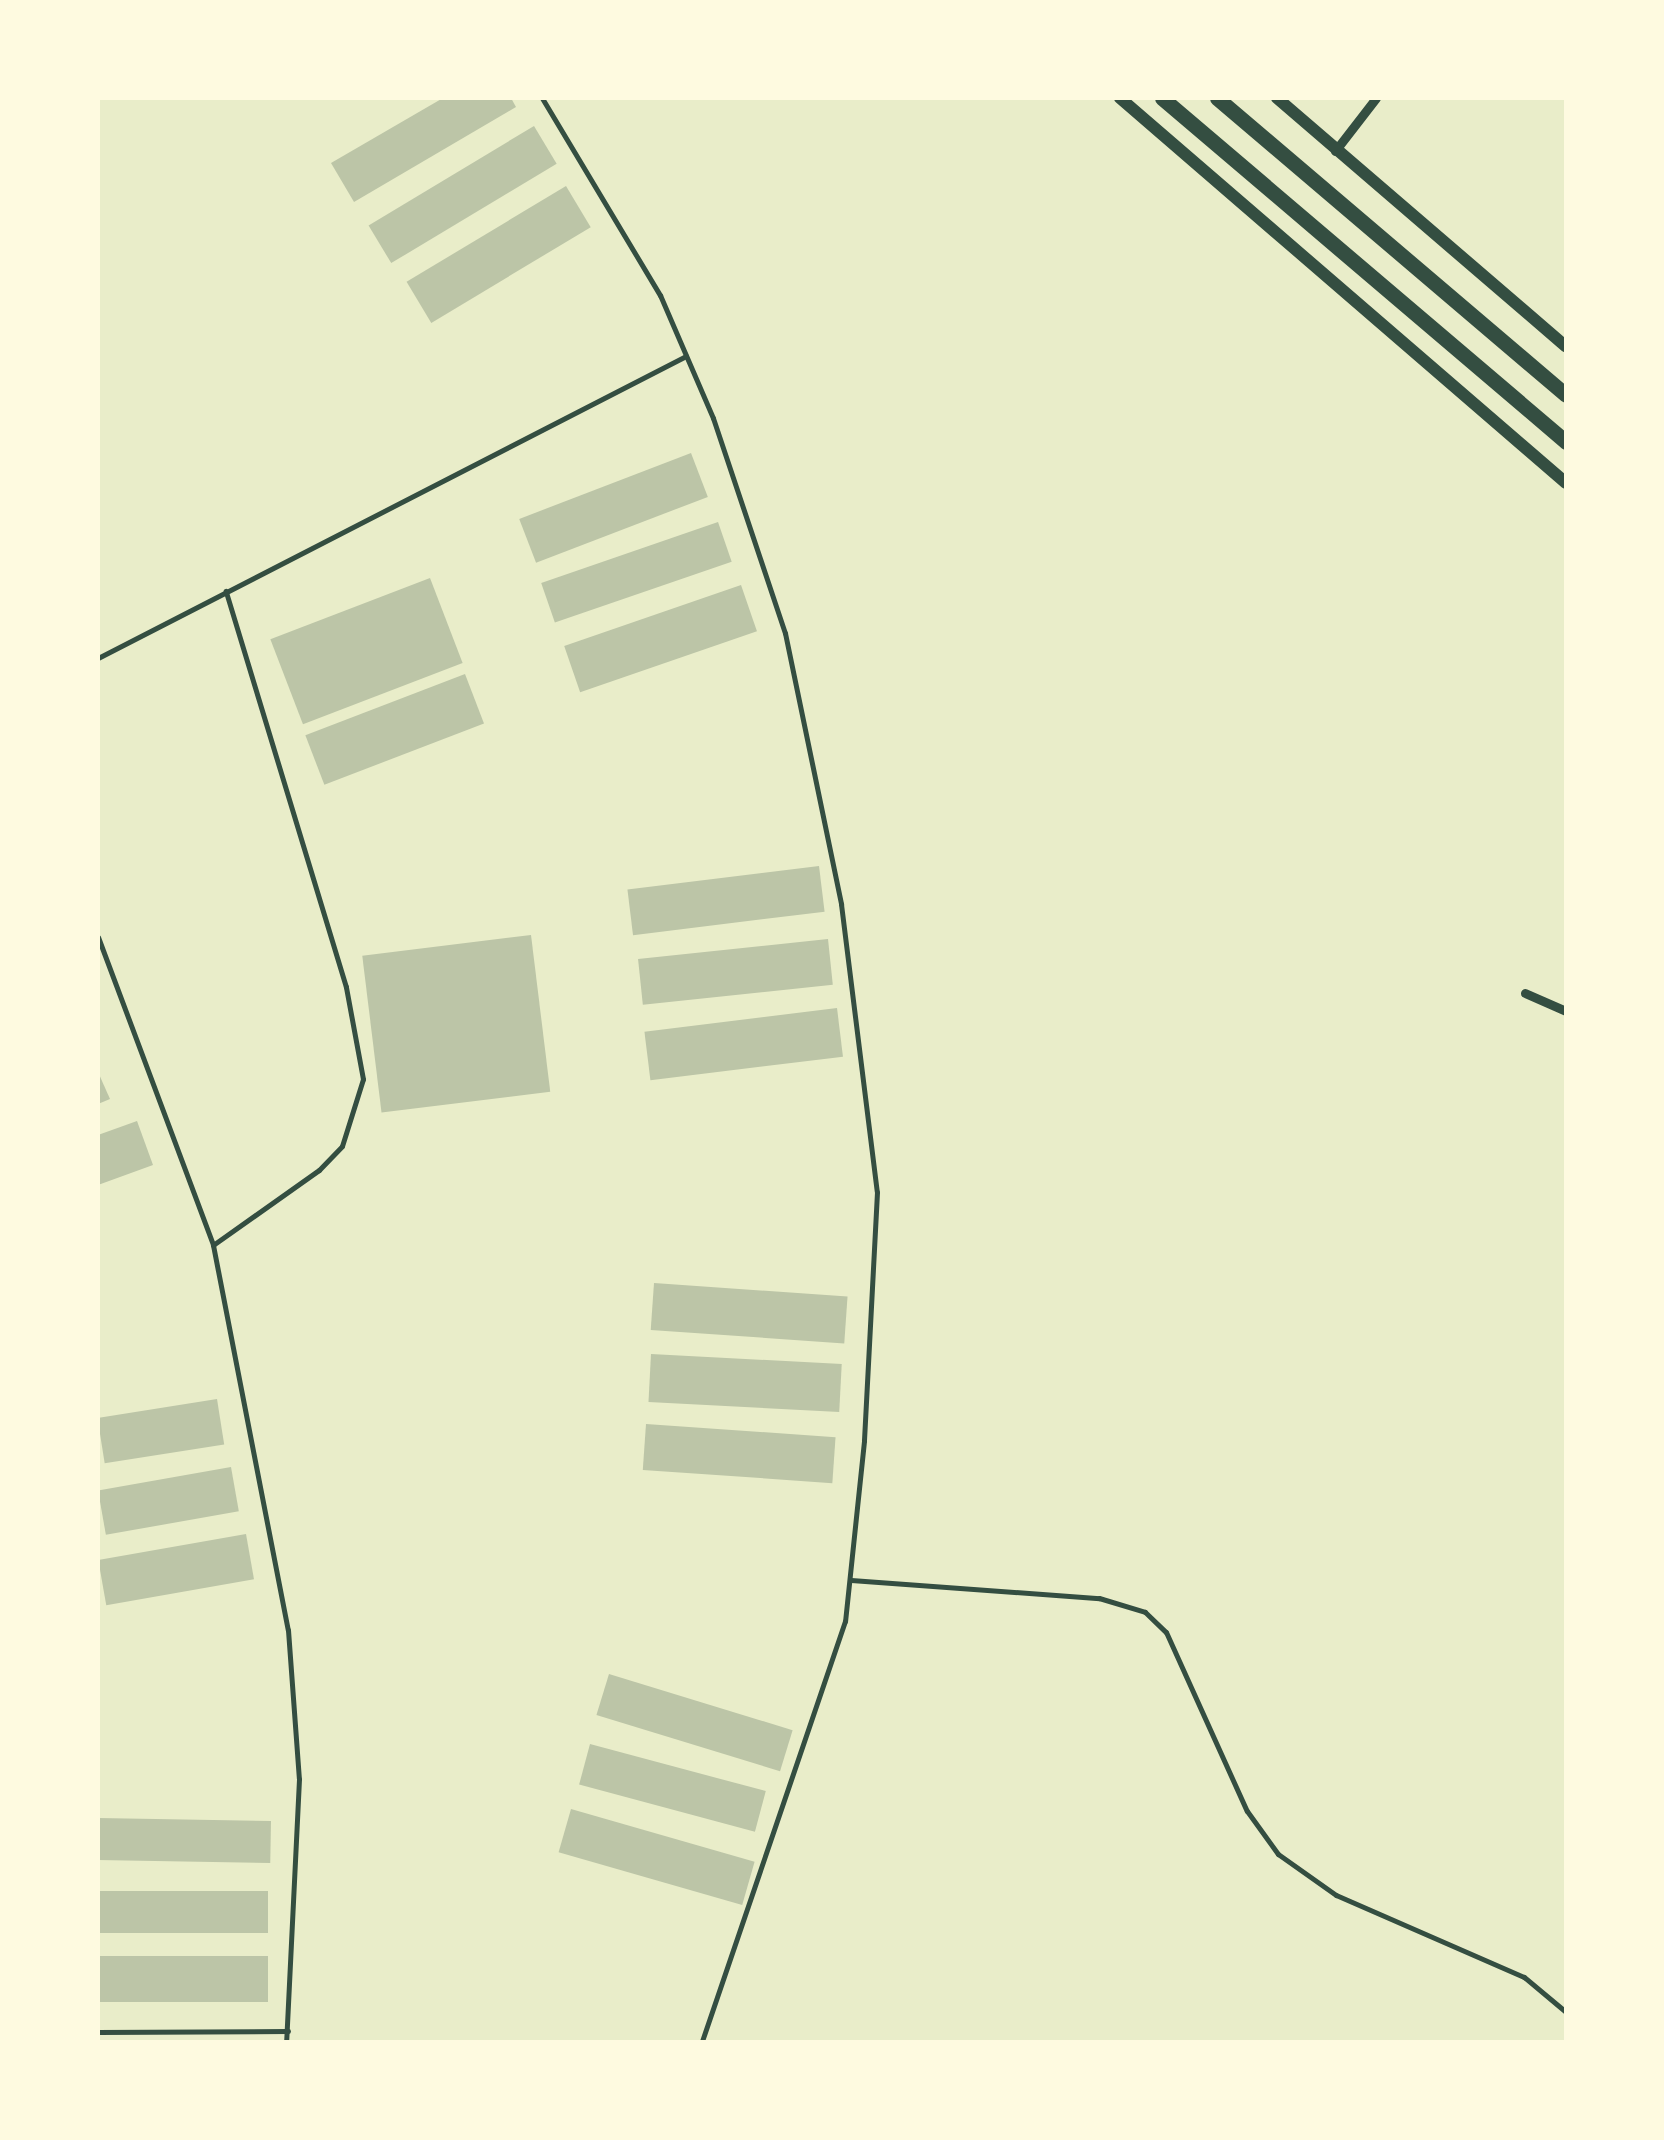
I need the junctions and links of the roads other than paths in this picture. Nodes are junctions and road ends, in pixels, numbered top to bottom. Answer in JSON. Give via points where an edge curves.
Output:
{"nodes":[{"id":1,"x":542,"y":98,"type":"edge"},
{"id":2,"x":1120,"y":98,"type":"edge"},
{"id":3,"x":1162,"y":98,"type":"edge"},
{"id":4,"x":1217,"y":98,"type":"edge"},
{"id":5,"x":1277,"y":98,"type":"edge"},
{"id":6,"x":1376,"y":98,"type":"edge"},
{"id":7,"x":1334,"y":151,"type":"junction"},
{"id":8,"x":1566,"y":346,"type":"edge"},
{"id":9,"x":686,"y":356,"type":"junction"},
{"id":10,"x":1566,"y":394,"type":"edge"},
{"id":11,"x":1566,"y":442,"type":"edge"},
{"id":12,"x":1566,"y":483,"type":"edge"},
{"id":13,"x":226,"y":591,"type":"junction"},
{"id":14,"x":98,"y":658,"type":"edge"},
{"id":15,"x":98,"y":937,"type":"edge"},
{"id":16,"x":1525,"y":993,"type":"dead end"},
{"id":17,"x":1566,"y":1011,"type":"edge"},
{"id":18,"x":213,"y":1244,"type":"junction"},
{"id":19,"x":851,"y":1580,"type":"junction"},
{"id":20,"x":1566,"y":2012,"type":"edge"},
{"id":21,"x":288,"y":2031,"type":"junction"},
{"id":22,"x":98,"y":2032,"type":"edge"},
{"id":23,"x":286,"y":2042,"type":"edge"},
{"id":24,"x":702,"y":2042,"type":"edge"}],
"edges":[{"from":1,"to":9,"type":"lane","via":[[660,295]]},
{"from":2,"to":12,"type":"main road"},
{"from":3,"to":11,"type":"highway"},
{"from":4,"to":10,"type":"highway"},
{"from":5,"to":7,"type":"main road"},
{"from":6,"to":7,"type":"street"},
{"from":7,"to":8,"type":"main road"},
{"from":9,"to":13,"type":"lane"},
{"from":9,"to":19,"type":"lane","via":[[785,633],[864,1049],[877,1192]]},
{"from":13,"to":14,"type":"lane"},
{"from":13,"to":18,"type":"lane","via":[[346,986],[363,1079],[342,1146],[319,1170]]},
{"from":15,"to":18,"type":"lane"},
{"from":16,"to":17,"type":"street"},
{"from":18,"to":21,"type":"lane","via":[[298,1696]]},
{"from":19,"to":20,"type":"lane","via":[[1098,1598],[1146,1612],[1166,1632],[1247,1811],[1278,1854],[1336,1894],[1524,1976]]},
{"from":19,"to":24,"type":"lane","via":[[809,1741]]},
{"from":21,"to":22,"type":"lane"},
{"from":21,"to":23,"type":"lane"}]}
